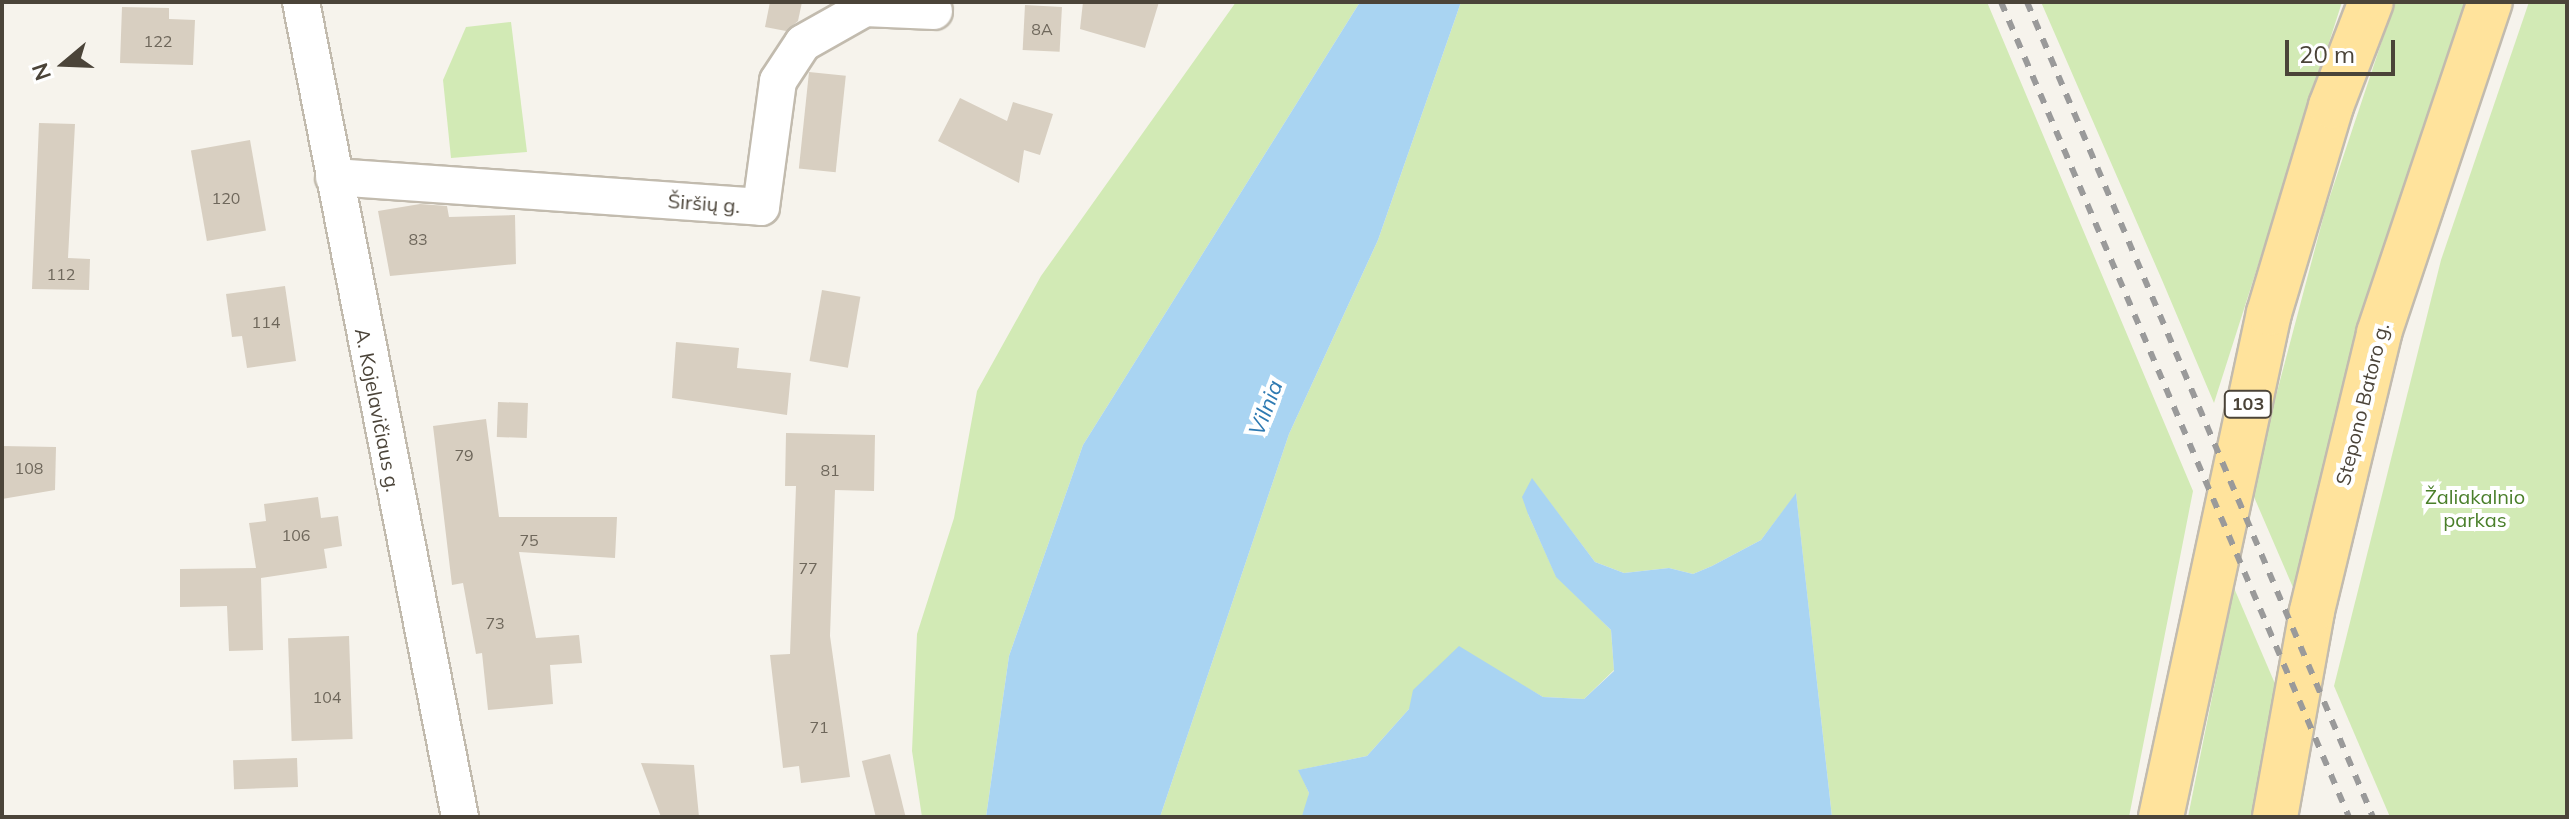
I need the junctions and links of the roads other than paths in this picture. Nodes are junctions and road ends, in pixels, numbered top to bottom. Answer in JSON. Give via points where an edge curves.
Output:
{"nodes":[{"id":1,"x":301,"y":2,"type":"edge"},
{"id":2,"x":2371,"y":2,"type":"edge"},
{"id":3,"x":2490,"y":2,"type":"edge"},
{"id":4,"x":934,"y":11,"type":"dead end"},
{"id":5,"x":334,"y":177,"type":"junction"},
{"id":6,"x":460,"y":817,"type":"edge"},
{"id":7,"x":2161,"y":817,"type":"edge"},
{"id":8,"x":2275,"y":817,"type":"edge"}],
"edges":[{"from":1,"to":5,"type":"street","name":"A. Kojelavičiaus g."},
{"from":2,"to":7,"type":"main road","number":"103","via":[[2331,106],[2269,313]]},
{"from":3,"to":8,"type":"main road","name":"Stepono Batoro g.","via":[[2379,333],[2312,611]]},
{"from":4,"to":5,"type":"street","name":"Širšių g.","via":[[865,8],[803,43],[778,81],[761,207]]},
{"from":5,"to":6,"type":"street","name":"A. Kojelavičiaus g."}]}
